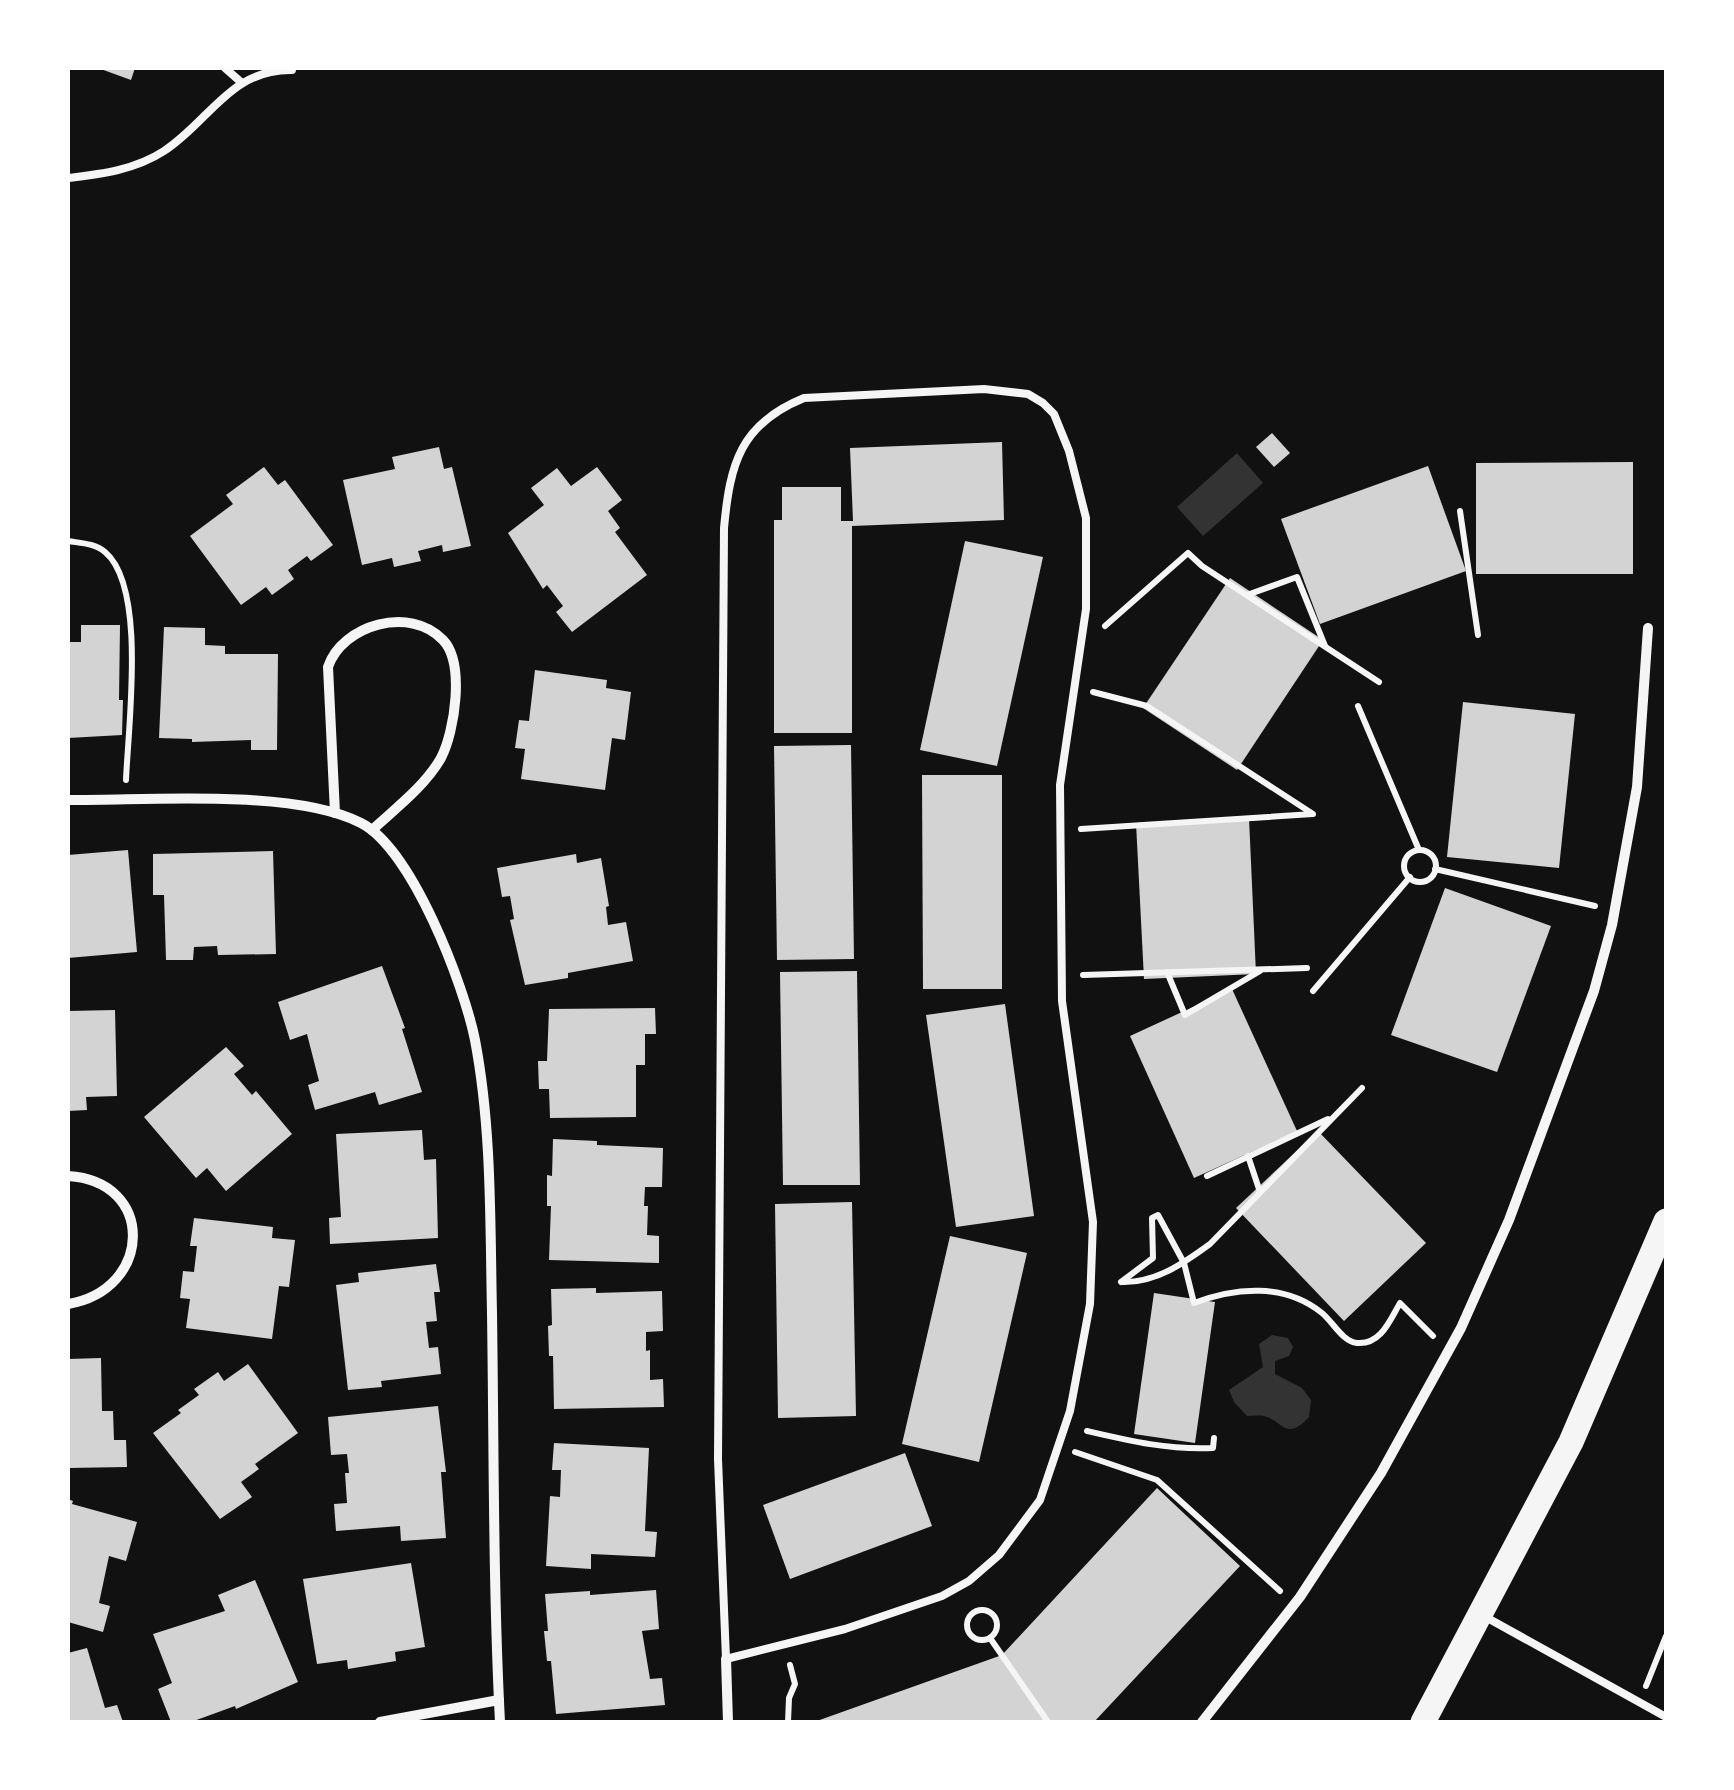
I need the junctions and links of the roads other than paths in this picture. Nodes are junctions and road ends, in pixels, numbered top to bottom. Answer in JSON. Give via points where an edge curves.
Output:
{"nodes":[{"id":1,"x":225,"y":68,"type":"edge"},
{"id":2,"x":292,"y":70,"type":"dead end"},
{"id":3,"x":242,"y":83,"type":"junction"},
{"id":4,"x":68,"y":178,"type":"edge"},
{"id":5,"x":1648,"y":628,"type":"dead end"},
{"id":6,"x":68,"y":800,"type":"edge"},
{"id":7,"x":335,"y":813,"type":"junction"},
{"id":8,"x":372,"y":830,"type":"junction"},
{"id":9,"x":68,"y":1176,"type":"edge"},
{"id":10,"x":1666,"y":1220,"type":"edge"},
{"id":11,"x":68,"y":1304,"type":"edge"},
{"id":12,"x":1482,"y":1615,"type":"junction"},
{"id":13,"x":726,"y":1659,"type":"junction"},
{"id":14,"x":499,"y":1700,"type":"junction"},
{"id":15,"x":1666,"y":1717,"type":"edge"},
{"id":16,"x":380,"y":1722,"type":"edge"},
{"id":17,"x":500,"y":1722,"type":"edge"},
{"id":18,"x":728,"y":1722,"type":"edge"},
{"id":19,"x":1202,"y":1722,"type":"edge"},
{"id":20,"x":1424,"y":1722,"type":"edge"}],
"edges":[{"from":1,"to":3,"type":"lane"},
{"from":2,"to":3,"type":"lane","via":[[272,70]]},
{"from":3,"to":4,"type":"lane","via":[[166,150],[124,169]]},
{"from":5,"to":19,"type":"street","via":[[1638,787],[1615,910],[1594,991],[1509,1220],[1381,1473],[1294,1604]]},
{"from":6,"to":7,"type":"street","via":[[232,800]]},
{"from":7,"to":8,"type":"street"},
{"from":7,"to":8,"type":"street","via":[[328,666],[334,652],[364,628],[422,627],[449,648],[456,692],[452,728],[431,772]]},
{"from":8,"to":14,"type":"street","via":[[441,937],[477,1054],[490,1233]]},
{"from":9,"to":11,"type":"street","via":[[106,1184],[123,1204],[133,1235],[120,1279],[94,1298]]},
{"from":10,"to":12,"type":"main road","via":[[1570,1442]]},
{"from":12,"to":15,"type":"lane"},
{"from":12,"to":20,"type":"main road"},
{"from":13,"to":13,"type":"lane","via":[[718,1459],[728,483],[753,429],[804,398],[1011,390],[1043,402],[1062,433],[1086,518],[1088,564],[1060,830],[1066,1046],[1091,1195],[1091,1281],[1066,1426],[1040,1500],[999,1556],[970,1581],[900,1612]]},
{"from":13,"to":18,"type":"street"},
{"from":14,"to":16,"type":"street"},
{"from":14,"to":17,"type":"street"}]}
